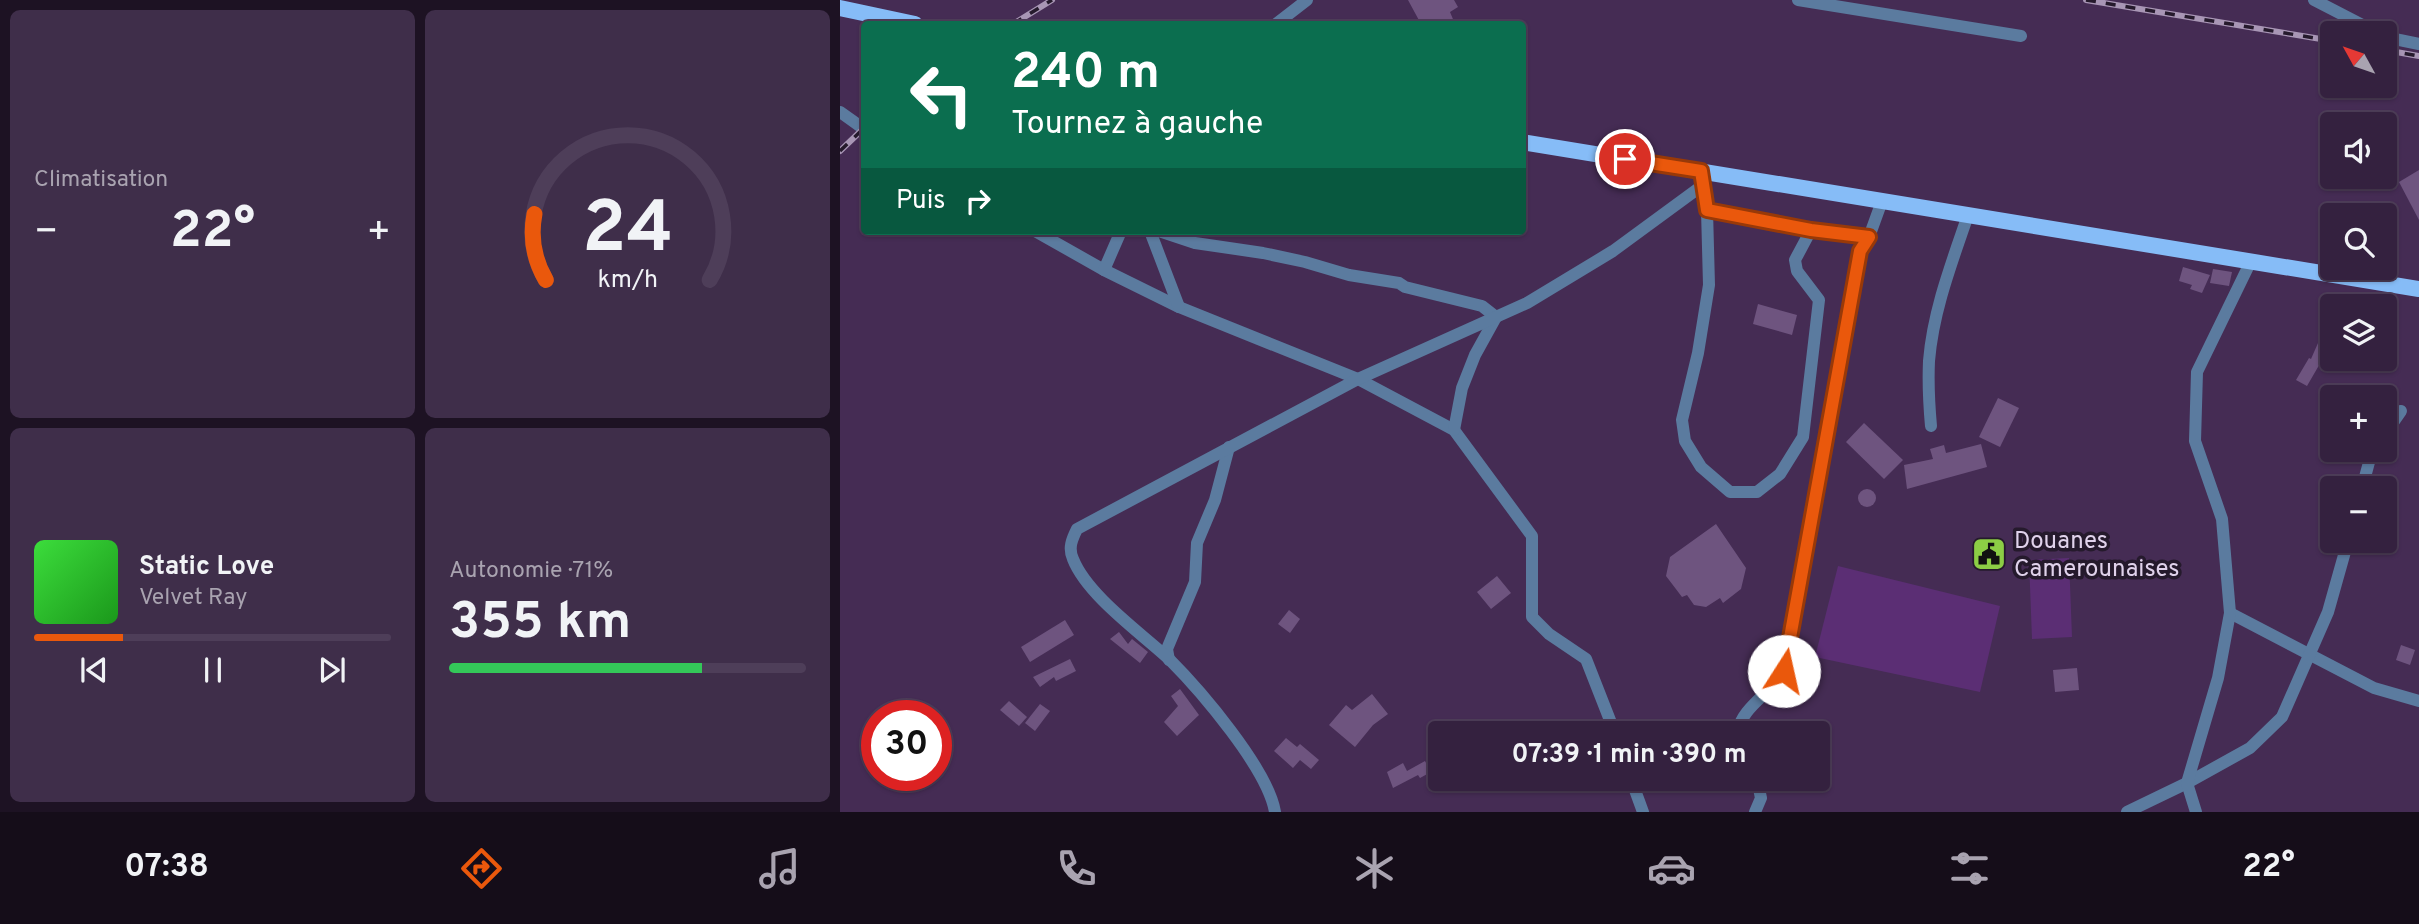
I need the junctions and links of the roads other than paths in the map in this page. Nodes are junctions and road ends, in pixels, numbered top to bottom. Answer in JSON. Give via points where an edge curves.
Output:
{"nodes":[{"id":1,"x":1307,"y":0,"type":"edge"},
{"id":2,"x":1798,"y":0,"type":"edge"},
{"id":3,"x":2315,"y":0,"type":"edge"},
{"id":4,"x":840,"y":8,"type":"edge"},
{"id":5,"x":901,"y":21,"type":"edge"},
{"id":6,"x":1280,"y":21,"type":"edge"},
{"id":7,"x":2355,"y":21,"type":"edge"},
{"id":8,"x":2021,"y":36,"type":"dead end"},
{"id":9,"x":2398,"y":40,"type":"edge"},
{"id":10,"x":2419,"y":44,"type":"edge"},
{"id":11,"x":840,"y":112,"type":"edge"},
{"id":12,"x":861,"y":127,"type":"edge"},
{"id":13,"x":1526,"y":143,"type":"edge"},
{"id":14,"x":1702,"y":178,"type":"junction"},
{"id":15,"x":1882,"y":201,"type":"junction"},
{"id":16,"x":1707,"y":210,"type":"junction"},
{"id":17,"x":1968,"y":215,"type":"junction"},
{"id":18,"x":1811,"y":230,"type":"junction"},
{"id":19,"x":1042,"y":235,"type":"edge"},
{"id":20,"x":1120,"y":235,"type":"edge"},
{"id":21,"x":1152,"y":235,"type":"edge"},
{"id":22,"x":1171,"y":235,"type":"edge"},
{"id":23,"x":1869,"y":237,"type":"junction"},
{"id":24,"x":2251,"y":261,"type":"junction"},
{"id":25,"x":1104,"y":270,"type":"junction"},
{"id":26,"x":2419,"y":289,"type":"edge"},
{"id":27,"x":1179,"y":307,"type":"junction"},
{"id":28,"x":1496,"y":317,"type":"junction"},
{"id":29,"x":1359,"y":379,"type":"junction"},
{"id":30,"x":2401,"y":411,"type":"dead end"},
{"id":31,"x":2397,"y":417,"type":"edge"},
{"id":32,"x":1931,"y":426,"type":"dead end"},
{"id":33,"x":1454,"y":430,"type":"junction"},
{"id":34,"x":1229,"y":447,"type":"junction"},
{"id":35,"x":2345,"y":553,"type":"edge"},
{"id":36,"x":2230,"y":612,"type":"junction"},
{"id":37,"x":2309,"y":655,"type":"junction"},
{"id":38,"x":1169,"y":660,"type":"junction"},
{"id":39,"x":2419,"y":701,"type":"edge"},
{"id":40,"x":1610,"y":721,"type":"edge"},
{"id":41,"x":1740,"y":721,"type":"edge"},
{"id":42,"x":2187,"y":783,"type":"junction"},
{"id":43,"x":1635,"y":791,"type":"edge"},
{"id":44,"x":1759,"y":791,"type":"edge"},
{"id":45,"x":1275,"y":812,"type":"edge"},
{"id":46,"x":1643,"y":812,"type":"edge"},
{"id":47,"x":1755,"y":812,"type":"edge"},
{"id":48,"x":2127,"y":812,"type":"edge"},
{"id":49,"x":2196,"y":812,"type":"edge"}],
"edges":[{"from":1,"to":6,"type":"street"},
{"from":2,"to":8,"type":"street"},
{"from":3,"to":7,"type":"street"},
{"from":4,"to":5,"type":"main road"},
{"from":9,"to":10,"type":"street"},
{"from":11,"to":12,"type":"street"},
{"from":13,"to":14,"type":"main road"},
{"from":14,"to":15,"type":"main road"},
{"from":14,"to":16,"type":"street"},
{"from":14,"to":28,"type":"street","via":[[1613,251]]},
{"from":15,"to":17,"type":"main road"},
{"from":15,"to":23,"type":"street"},
{"from":16,"to":18,"type":"street"},
{"from":16,"to":18,"type":"street","via":[[1709,285],[1682,421],[1685,441],[1701,467],[1730,492],[1757,492],[1765,486],[1780,474],[1803,437],[1819,300],[1797,271],[1795,260]]},
{"from":17,"to":24,"type":"main road"},
{"from":17,"to":32,"type":"street","via":[[1933,330]]},
{"from":18,"to":23,"type":"street"},
{"from":19,"to":25,"type":"street"},
{"from":20,"to":25,"type":"street"},
{"from":21,"to":27,"type":"street"},
{"from":22,"to":28,"type":"street","via":[[1399,283],[1482,306]]},
{"from":23,"to":41,"type":"street","via":[[1860,251],[1784,671]]},
{"from":24,"to":26,"type":"main road"},
{"from":24,"to":36,"type":"street","via":[[2197,372],[2195,441],[2222,519]]},
{"from":25,"to":27,"type":"street"},
{"from":27,"to":29,"type":"street"},
{"from":28,"to":29,"type":"street"},
{"from":28,"to":33,"type":"street","via":[[1462,388]]},
{"from":29,"to":33,"type":"street"},
{"from":29,"to":34,"type":"street"},
{"from":30,"to":31,"type":"street"},
{"from":33,"to":40,"type":"street","via":[[1532,536],[1532,617],[1586,659]]},
{"from":34,"to":38,"type":"street","via":[[1197,543],[1195,582],[1167,649]]},
{"from":34,"to":38,"type":"street","via":[[1077,528],[1070,543],[1072,558],[1089,583]]},
{"from":35,"to":37,"type":"street","via":[[2328,612]]},
{"from":36,"to":37,"type":"street"},
{"from":36,"to":42,"type":"street","via":[[2218,678]]},
{"from":37,"to":39,"type":"street","via":[[2374,688]]},
{"from":37,"to":42,"type":"street","via":[[2282,716],[2250,748]]},
{"from":38,"to":45,"type":"street","via":[[1248,754]]},
{"from":42,"to":48,"type":"street"},
{"from":42,"to":49,"type":"street"},
{"from":43,"to":46,"type":"street"},
{"from":44,"to":47,"type":"street"}]}
